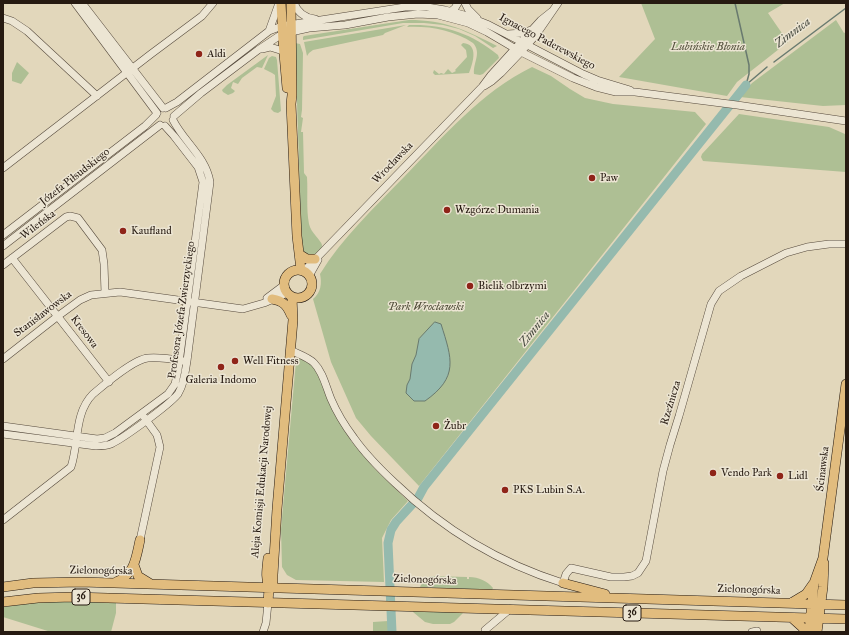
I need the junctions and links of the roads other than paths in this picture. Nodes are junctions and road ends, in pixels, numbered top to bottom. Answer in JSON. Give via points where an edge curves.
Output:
{"nodes":[{"id":1,"x":75,"y":3,"type":"edge"},
{"id":2,"x":82,"y":3,"type":"edge"},
{"id":3,"x":213,"y":3,"type":"edge"},
{"id":4,"x":280,"y":3,"type":"edge"},
{"id":5,"x":290,"y":3,"type":"edge"},
{"id":6,"x":294,"y":3,"type":"edge"},
{"id":7,"x":431,"y":3,"type":"edge"},
{"id":8,"x":452,"y":3,"type":"edge"},
{"id":9,"x":458,"y":3,"type":"edge"},
{"id":10,"x":465,"y":3,"type":"edge"},
{"id":11,"x":558,"y":3,"type":"edge"},
{"id":12,"x":418,"y":7,"type":"junction"},
{"id":13,"x":452,"y":11,"type":"junction"},
{"id":14,"x":551,"y":12,"type":"junction"},
{"id":15,"x":441,"y":16,"type":"junction"},
{"id":16,"x":3,"y":18,"type":"edge"},
{"id":17,"x":321,"y":19,"type":"junction"},
{"id":18,"x":456,"y":20,"type":"junction"},
{"id":19,"x":480,"y":21,"type":"junction"},
{"id":20,"x":287,"y":29,"type":"junction"},
{"id":21,"x":533,"y":29,"type":"junction"},
{"id":22,"x":269,"y":31,"type":"junction"},
{"id":23,"x":508,"y":34,"type":"junction"},
{"id":24,"x":524,"y":44,"type":"junction"},
{"id":25,"x":258,"y":50,"type":"junction"},
{"id":26,"x":518,"y":50,"type":"junction"},
{"id":27,"x":284,"y":51,"type":"junction"},
{"id":28,"x":130,"y":71,"type":"junction"},
{"id":29,"x":635,"y":92,"type":"junction"},
{"id":30,"x":97,"y":96,"type":"junction"},
{"id":31,"x":291,"y":104,"type":"junction"},
{"id":32,"x":161,"y":111,"type":"junction"},
{"id":33,"x":174,"y":118,"type":"junction"},
{"id":34,"x":846,"y":121,"type":"edge"},
{"id":35,"x":162,"y":126,"type":"junction"},
{"id":36,"x":3,"y":168,"type":"edge"},
{"id":37,"x":3,"y":235,"type":"edge"},
{"id":38,"x":296,"y":236,"type":"junction"},
{"id":39,"x":846,"y":244,"type":"edge"},
{"id":40,"x":3,"y":246,"type":"edge"},
{"id":41,"x":299,"y":254,"type":"junction"},
{"id":42,"x":318,"y":257,"type":"junction"},
{"id":43,"x":12,"y":258,"type":"junction"},
{"id":44,"x":3,"y":264,"type":"edge"},
{"id":45,"x":302,"y":272,"type":"junction"},
{"id":46,"x":105,"y":293,"type":"junction"},
{"id":47,"x":290,"y":293,"type":"junction"},
{"id":48,"x":272,"y":299,"type":"junction"},
{"id":49,"x":191,"y":302,"type":"junction"},
{"id":50,"x":257,"y":305,"type":"junction"},
{"id":51,"x":58,"y":316,"type":"junction"},
{"id":52,"x":293,"y":320,"type":"junction"},
{"id":53,"x":290,"y":350,"type":"junction"},
{"id":54,"x":3,"y":359,"type":"edge"},
{"id":55,"x":179,"y":360,"type":"junction"},
{"id":56,"x":187,"y":361,"type":"junction"},
{"id":57,"x":109,"y":382,"type":"junction"},
{"id":58,"x":846,"y":384,"type":"edge"},
{"id":59,"x":144,"y":417,"type":"junction"},
{"id":60,"x":3,"y":426,"type":"edge"},
{"id":61,"x":3,"y":434,"type":"edge"},
{"id":62,"x":77,"y":440,"type":"junction"},
{"id":63,"x":3,"y":520,"type":"edge"},
{"id":64,"x":140,"y":540,"type":"joint"},
{"id":65,"x":823,"y":558,"type":"junction"},
{"id":66,"x":134,"y":565,"type":"junction"},
{"id":67,"x":113,"y":583,"type":"junction"},
{"id":68,"x":563,"y":583,"type":"junction"},
{"id":69,"x":814,"y":583,"type":"junction"},
{"id":70,"x":153,"y":584,"type":"junction"},
{"id":71,"x":3,"y":587,"type":"edge"},
{"id":72,"x":823,"y":587,"type":"junction"},
{"id":73,"x":270,"y":588,"type":"junction"},
{"id":74,"x":622,"y":598,"type":"junction"},
{"id":75,"x":3,"y":602,"type":"edge"},
{"id":76,"x":268,"y":603,"type":"junction"},
{"id":77,"x":790,"y":603,"type":"junction"},
{"id":78,"x":816,"y":604,"type":"junction"},
{"id":79,"x":846,"y":604,"type":"edge"},
{"id":80,"x":510,"y":609,"type":"junction"},
{"id":81,"x":792,"y":618,"type":"junction"},
{"id":82,"x":815,"y":618,"type":"junction"},
{"id":83,"x":843,"y":619,"type":"edge"},
{"id":84,"x":263,"y":632,"type":"edge"},
{"id":85,"x":486,"y":632,"type":"edge"},
{"id":86,"x":806,"y":632,"type":"edge"},
{"id":87,"x":809,"y":632,"type":"edge"},
{"id":88,"x":818,"y":632,"type":"edge"}],
"edges":[{"from":1,"to":28,"type":"street"},
{"from":2,"to":28,"type":"street"},
{"from":3,"to":28,"type":"street","via":[[202,16]]},
{"from":4,"to":20,"type":"main road"},
{"from":4,"to":22,"type":"street"},
{"from":5,"to":20,"type":"main road"},
{"from":6,"to":17,"type":"street","via":[[306,17]]},
{"from":7,"to":12,"type":"street"},
{"from":8,"to":13,"type":"street"},
{"from":9,"to":13,"type":"street"},
{"from":10,"to":19,"type":"street"},
{"from":11,"to":14,"type":"street","name":"Wrocławska"},
{"from":12,"to":13,"type":"street","name":"Ignacego Paderewskiego"},
{"from":12,"to":17,"type":"street","name":"Ignacego Paderewskiego"},
{"from":13,"to":15,"type":"street"},
{"from":13,"to":18,"type":"street"},
{"from":13,"to":19,"type":"street","name":"Ignacego Paderewskiego"},
{"from":14,"to":21,"type":"street","name":"Wrocławska"},
{"from":14,"to":24,"type":"street","name":"Wrocławska","via":[[541,28]]},
{"from":15,"to":18,"type":"street","name":"Ignacego Paderewskiego"},
{"from":15,"to":20,"type":"street","name":"Ignacego Paderewskiego","via":[[399,15],[345,25]]},
{"from":16,"to":30,"type":"street","via":[[27,30]]},
{"from":17,"to":20,"type":"street","name":"Ignacego Paderewskiego"},
{"from":18,"to":26,"type":"street","name":"Ignacego Paderewskiego","via":[[478,28]]},
{"from":19,"to":23,"type":"street","name":"Ignacego Paderewskiego"},
{"from":20,"to":22,"type":"street","name":"Józefa Piłsudskiego"},
{"from":20,"to":25,"type":"street"},
{"from":20,"to":27,"type":"main road"},
{"from":20,"to":31,"type":"main road"},
{"from":21,"to":23,"type":"street"},
{"from":21,"to":24,"type":"street","name":"Wrocławska"},
{"from":22,"to":32,"type":"street","name":"Józefa Piłsudskiego","via":[[177,102]]},
{"from":23,"to":24,"type":"street","name":"Ignacego Paderewskiego"},
{"from":24,"to":26,"type":"street","name":"Wrocławska"},
{"from":24,"to":29,"type":"street","name":"Ignacego Paderewskiego","via":[[583,74]]},
{"from":25,"to":27,"type":"street","via":[[270,47]]},
{"from":25,"to":33,"type":"street","via":[[201,93]]},
{"from":26,"to":29,"type":"street","name":"Ignacego Paderewskiego","via":[[581,82],[616,92]]},
{"from":26,"to":42,"type":"street","name":"Wrocławska","via":[[490,75],[482,87]]},
{"from":27,"to":31,"type":"main road","via":[[287,94]]},
{"from":28,"to":30,"type":"street"},
{"from":28,"to":32,"type":"street"},
{"from":29,"to":34,"type":"street","name":"Ignacego Paderewskiego"},
{"from":30,"to":36,"type":"street"},
{"from":31,"to":38,"type":"main road"},
{"from":32,"to":33,"type":"street","via":[[171,111]]},
{"from":32,"to":35,"type":"street","via":[[157,121]]},
{"from":32,"to":37,"type":"street","name":"Józefa Piłsudskiego"},
{"from":33,"to":35,"type":"street","via":[[171,124]]},
{"from":33,"to":49,"type":"street","name":"Profesora Józefa Zwierzyckiego","via":[[180,131],[205,164],[210,182]]},
{"from":35,"to":40,"type":"street","name":"Józefa Piłsudskiego"},
{"from":35,"to":49,"type":"street","name":"Profesora Józefa Zwierzyckiego","via":[[174,136],[198,167],[202,179]]},
{"from":38,"to":41,"type":"main road"},
{"from":38,"to":45,"type":"main road"},
{"from":39,"to":68,"type":"street","name":"Rzeźnicza","via":[[807,247],[786,253],[741,276],[719,291],[711,304],[670,445],[643,567],[638,573],[624,577],[592,574],[571,568]]},
{"from":41,"to":42,"type":"main road","via":[[307,259]]},
{"from":41,"to":45,"type":"main road"},
{"from":42,"to":45,"type":"street","name":"Wrocławska"},
{"from":43,"to":44,"type":"street","name":"Wileńska"},
{"from":43,"to":46,"type":"street","name":"Wileńska","via":[[66,217],[74,216],[102,250]]},
{"from":43,"to":51,"type":"street","name":"Kresowa"},
{"from":45,"to":47,"type":"main road","via":[[290,272],[285,278]]},
{"from":45,"to":47,"type":"main road","via":[[312,283],[311,288],[307,294]]},
{"from":46,"to":49,"type":"street","name":"Stanisławowska","via":[[120,292]]},
{"from":46,"to":51,"type":"street","name":"Stanisławowska","via":[[80,300]]},
{"from":47,"to":48,"type":"street"},
{"from":47,"to":50,"type":"street"},
{"from":47,"to":52,"type":"main road","name":"Aleja Komisji Edukacji Narodowej"},
{"from":48,"to":50,"type":"street"},
{"from":48,"to":52,"type":"main road","via":[[281,301]]},
{"from":49,"to":50,"type":"street","name":"Stanisławowska","via":[[243,308]]},
{"from":49,"to":55,"type":"street","name":"Profesora Józefa Zwierzyckiego"},
{"from":49,"to":56,"type":"street","name":"Profesora Józefa Zwierzyckiego"},
{"from":51,"to":54,"type":"street","name":"Stanisławowska"},
{"from":51,"to":57,"type":"street","name":"Kresowa"},
{"from":52,"to":53,"type":"main road","name":"Aleja Komisji Edukacji Narodowej"},
{"from":53,"to":68,"type":"street","via":[[317,366],[334,406],[352,436],[373,462],[410,498],[455,532],[488,552],[520,568]]},
{"from":53,"to":73,"type":"main road","name":"Aleja Komisji Edukacji Narodowej","via":[[273,582]]},
{"from":55,"to":56,"type":"street"},
{"from":55,"to":57,"type":"street","via":[[147,358],[136,362]]},
{"from":55,"to":59,"type":"street","name":"Profesora Józefa Zwierzyckiego","via":[[172,389]]},
{"from":56,"to":59,"type":"street","name":"Profesora Józefa Zwierzyckiego","via":[[184,380],[177,394],[172,400]]},
{"from":57,"to":62,"type":"street","via":[[93,394],[82,408]]},
{"from":58,"to":65,"type":"main road","name":"Ścinawska"},
{"from":59,"to":62,"type":"street","name":"Profesora Józefa Zwierzyckiego","via":[[105,438]]},
{"from":59,"to":64,"type":"street","via":[[157,435],[160,447]]},
{"from":60,"to":62,"type":"street","name":"Profesora Józefa Zwierzyckiego"},
{"from":61,"to":62,"type":"street","name":"Profesora Józefa Zwierzyckiego"},
{"from":62,"to":63,"type":"street","via":[[71,467]]},
{"from":64,"to":66,"type":"main road"},
{"from":65,"to":69,"type":"main road","name":"Ścinawska"},
{"from":65,"to":72,"type":"main road","name":"Ścinawska"},
{"from":66,"to":67,"type":"main road","via":[[127,576]]},
{"from":66,"to":70,"type":"main road","via":[[138,576]]},
{"from":67,"to":70,"type":"main road","name":"Zielonogórska","number":"36"},
{"from":67,"to":71,"type":"main road","name":"Zielonogórska","number":"36","via":[[46,582]]},
{"from":68,"to":74,"type":"main road"},
{"from":69,"to":77,"type":"main road","via":[[806,594]]},
{"from":69,"to":78,"type":"main road","name":"Ścinawska"},
{"from":70,"to":73,"type":"main road","name":"Zielonogórska","number":"36"},
{"from":72,"to":78,"type":"main road","name":"Ścinawska"},
{"from":72,"to":79,"type":"main road","via":[[829,596]]},
{"from":73,"to":74,"type":"main road","name":"Zielonogórska","number":"36"},
{"from":73,"to":76,"type":"main road","name":"Aleja Komisji Edukacji Narodowej"},
{"from":74,"to":77,"type":"main road","name":"Zielonogórska","number":"36"},
{"from":75,"to":76,"type":"main road","number":"36","via":[[61,597]]},
{"from":76,"to":80,"type":"main road","number":"36"},
{"from":76,"to":84,"type":"street"},
{"from":77,"to":78,"type":"main road","name":"Zielonogórska","number":"36"},
{"from":78,"to":79,"type":"main road","name":"Zielonogórska"},
{"from":78,"to":82,"type":"main road"},
{"from":80,"to":81,"type":"main road","number":"36"},
{"from":80,"to":85,"type":"street","via":[[485,630]]},
{"from":81,"to":82,"type":"main road"},
{"from":81,"to":86,"type":"main road"},
{"from":82,"to":83,"type":"main road"},
{"from":82,"to":87,"type":"main road"},
{"from":82,"to":88,"type":"main road"},
{"from":83,"to":88,"type":"main road","via":[[829,623]]}]}
